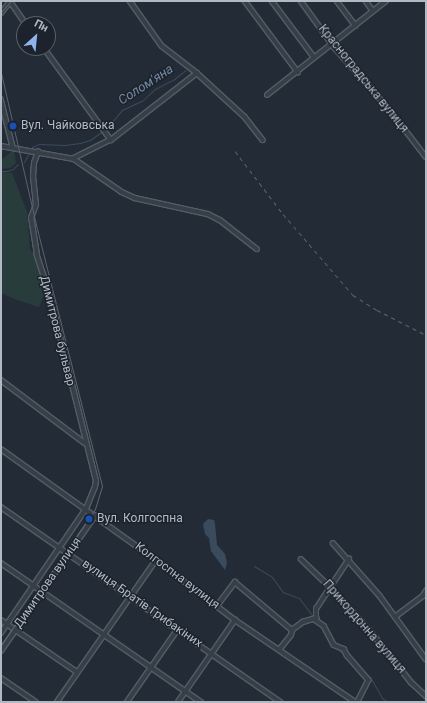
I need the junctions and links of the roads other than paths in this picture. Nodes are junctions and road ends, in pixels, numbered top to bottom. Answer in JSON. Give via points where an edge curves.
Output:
{"nodes":[{"id":1,"x":130,"y":1,"type":"edge"},
{"id":2,"x":245,"y":1,"type":"edge"},
{"id":3,"x":272,"y":1,"type":"edge"},
{"id":4,"x":301,"y":1,"type":"edge"},
{"id":5,"x":337,"y":1,"type":"edge"},
{"id":6,"x":366,"y":1,"type":"edge"},
{"id":7,"x":386,"y":1,"type":"edge"},
{"id":8,"x":11,"y":2,"type":"edge"},
{"id":9,"x":373,"y":11,"type":"junction"},
{"id":10,"x":1,"y":13,"type":"edge"},
{"id":11,"x":21,"y":16,"type":"edge"},
{"id":12,"x":356,"y":26,"type":"junction"},
{"id":13,"x":332,"y":43,"type":"junction"},
{"id":14,"x":50,"y":56,"type":"edge"},
{"id":15,"x":314,"y":57,"type":"junction"},
{"id":16,"x":298,"y":72,"type":"junction"},
{"id":17,"x":196,"y":73,"type":"junction"},
{"id":18,"x":1,"y":93,"type":"edge"},
{"id":19,"x":267,"y":95,"type":"dead end"},
{"id":20,"x":1,"y":99,"type":"edge"},
{"id":21,"x":3,"y":104,"type":"junction"},
{"id":22,"x":111,"y":140,"type":"junction"},
{"id":23,"x":263,"y":140,"type":"dead end"},
{"id":24,"x":2,"y":145,"type":"edge"},
{"id":25,"x":13,"y":147,"type":"junction"},
{"id":26,"x":38,"y":152,"type":"junction"},
{"id":27,"x":426,"y":158,"type":"edge"},
{"id":28,"x":73,"y":159,"type":"junction"},
{"id":29,"x":257,"y":249,"type":"dead end"},
{"id":30,"x":1,"y":380,"type":"edge"},
{"id":31,"x":85,"y":443,"type":"junction"},
{"id":32,"x":2,"y":451,"type":"edge"},
{"id":33,"x":1,"y":507,"type":"edge"},
{"id":34,"x":86,"y":509,"type":"junction"},
{"id":35,"x":95,"y":516,"type":"junction"},
{"id":36,"x":333,"y":543,"type":"dead end"},
{"id":37,"x":60,"y":547,"type":"junction"},
{"id":38,"x":69,"y":553,"type":"junction"},
{"id":39,"x":301,"y":559,"type":"dead end"},
{"id":40,"x":348,"y":559,"type":"junction"},
{"id":41,"x":156,"y":560,"type":"junction"},
{"id":42,"x":1,"y":564,"type":"edge"},
{"id":43,"x":34,"y":586,"type":"junction"},
{"id":44,"x":330,"y":587,"type":"junction"},
{"id":45,"x":426,"y":591,"type":"edge"},
{"id":46,"x":42,"y":592,"type":"junction"},
{"id":47,"x":130,"y":596,"type":"junction"},
{"id":48,"x":217,"y":606,"type":"junction"},
{"id":49,"x":395,"y":617,"type":"junction"},
{"id":50,"x":314,"y":619,"type":"junction"},
{"id":51,"x":1,"y":620,"type":"edge"},
{"id":52,"x":235,"y":620,"type":"junction"},
{"id":53,"x":7,"y":624,"type":"junction"},
{"id":54,"x":178,"y":629,"type":"junction"},
{"id":55,"x":16,"y":630,"type":"junction"},
{"id":56,"x":292,"y":630,"type":"junction"},
{"id":57,"x":1,"y":633,"type":"edge"},
{"id":58,"x":102,"y":635,"type":"junction"},
{"id":59,"x":279,"y":650,"type":"junction"},
{"id":60,"x":1,"y":651,"type":"edge"},
{"id":61,"x":212,"y":652,"type":"junction"},
{"id":62,"x":426,"y":659,"type":"edge"},
{"id":63,"x":151,"y":668,"type":"junction"},
{"id":64,"x":77,"y":672,"type":"junction"},
{"id":65,"x":1,"y":678,"type":"edge"},
{"id":66,"x":185,"y":691,"type":"junction"},
{"id":67,"x":426,"y":696,"type":"edge"},
{"id":68,"x":36,"y":702,"type":"edge"},
{"id":69,"x":57,"y":702,"type":"edge"},
{"id":70,"x":127,"y":702,"type":"edge"},
{"id":71,"x":178,"y":702,"type":"edge"},
{"id":72,"x":201,"y":702,"type":"edge"},
{"id":73,"x":282,"y":702,"type":"edge"},
{"id":74,"x":355,"y":702,"type":"edge"},
{"id":75,"x":358,"y":702,"type":"edge"}],
"edges":[{"from":1,"to":17,"type":"street","via":[[162,46]]},
{"from":2,"to":16,"type":"street"},
{"from":3,"to":15,"type":"street"},
{"from":4,"to":13,"type":"street","name":"Красноградська вулиця"},
{"from":5,"to":12,"type":"street"},
{"from":6,"to":9,"type":"street"},
{"from":7,"to":9,"type":"street"},
{"from":8,"to":10,"type":"street"},
{"from":8,"to":11,"type":"street"},
{"from":9,"to":12,"type":"street"},
{"from":12,"to":13,"type":"street"},
{"from":13,"to":15,"type":"street"},
{"from":13,"to":27,"type":"street","name":"Красноградська вулиця","via":[[390,110]]},
{"from":14,"to":22,"type":"street"},
{"from":15,"to":16,"type":"street"},
{"from":16,"to":19,"type":"street"},
{"from":17,"to":22,"type":"street"},
{"from":17,"to":23,"type":"street","via":[[245,117]]},
{"from":18,"to":21,"type":"street"},
{"from":20,"to":21,"type":"street"},
{"from":21,"to":25,"type":"street"},
{"from":22,"to":28,"type":"street"},
{"from":24,"to":25,"type":"street"},
{"from":25,"to":26,"type":"street"},
{"from":26,"to":28,"type":"street"},
{"from":26,"to":31,"type":"street","name":"Димитрова бульвар","via":[[33,177],[36,206],[31,218],[37,255],[49,293]]},
{"from":28,"to":29,"type":"street","via":[[135,198],[208,214],[220,220]]},
{"from":30,"to":31,"type":"street"},
{"from":31,"to":34,"type":"street","name":"Димитрова бульвар","via":[[96,481],[94,493]]},
{"from":32,"to":34,"type":"street","name":"Колгоспна вулиця"},
{"from":33,"to":37,"type":"street","name":"вулиця Братів Грибакіних"},
{"from":34,"to":35,"type":"street","name":"Колгоспна вулиця"},
{"from":34,"to":37,"type":"street","name":"Димитрова вулиця"},
{"from":35,"to":38,"type":"street","name":"Димитрова вулиця"},
{"from":35,"to":41,"type":"street","name":"Колгоспна вулиця"},
{"from":36,"to":40,"type":"street"},
{"from":37,"to":38,"type":"street","name":"вулиця Братів Грибакіних"},
{"from":37,"to":43,"type":"street","name":"Димитрова вулиця"},
{"from":38,"to":46,"type":"street","name":"Димитрова вулиця"},
{"from":38,"to":47,"type":"street","name":"вулиця Братів Грибакіних"},
{"from":39,"to":44,"type":"street","name":"Прикордонна вулиця"},
{"from":40,"to":44,"type":"street"},
{"from":40,"to":49,"type":"street"},
{"from":41,"to":47,"type":"street"},
{"from":41,"to":48,"type":"street","name":"Колгоспна вулиця"},
{"from":42,"to":43,"type":"street"},
{"from":43,"to":46,"type":"street"},
{"from":43,"to":53,"type":"street","name":"Димитрова вулиця"},
{"from":44,"to":50,"type":"street","via":[[316,609]]},
{"from":44,"to":67,"type":"street","name":"Прикордонна вулиця"},
{"from":45,"to":49,"type":"street"},
{"from":46,"to":55,"type":"street","name":"Димитрова вулиця"},
{"from":46,"to":58,"type":"street"},
{"from":47,"to":54,"type":"street","name":"вулиця Братів Грибакіних"},
{"from":47,"to":58,"type":"street"},
{"from":48,"to":52,"type":"street","name":"Колгоспна вулиця"},
{"from":48,"to":56,"type":"street","via":[[235,582]]},
{"from":49,"to":62,"type":"street"},
{"from":50,"to":56,"type":"street","via":[[303,622]]},
{"from":50,"to":75,"type":"street","via":[[324,626],[334,645],[344,649],[369,680]]},
{"from":51,"to":53,"type":"street"},
{"from":52,"to":59,"type":"street","name":"Колгоспна вулиця"},
{"from":52,"to":61,"type":"street"},
{"from":53,"to":55,"type":"street"},
{"from":53,"to":57,"type":"street","name":"Димитрова вулиця"},
{"from":54,"to":61,"type":"street","name":"вулиця Братів Грибакіних"},
{"from":54,"to":63,"type":"street"},
{"from":55,"to":60,"type":"street","name":"Димитрова вулиця"},
{"from":55,"to":64,"type":"street"},
{"from":56,"to":59,"type":"street"},
{"from":58,"to":63,"type":"street"},
{"from":58,"to":64,"type":"street"},
{"from":59,"to":74,"type":"street","name":"Колгоспна вулиця"},
{"from":61,"to":66,"type":"street"},
{"from":61,"to":73,"type":"street","name":"вулиця Братів Грибакіних"},
{"from":63,"to":66,"type":"street"},
{"from":63,"to":70,"type":"street"},
{"from":64,"to":69,"type":"street"},
{"from":65,"to":68,"type":"street"},
{"from":66,"to":71,"type":"street"},
{"from":66,"to":72,"type":"street"}]}
